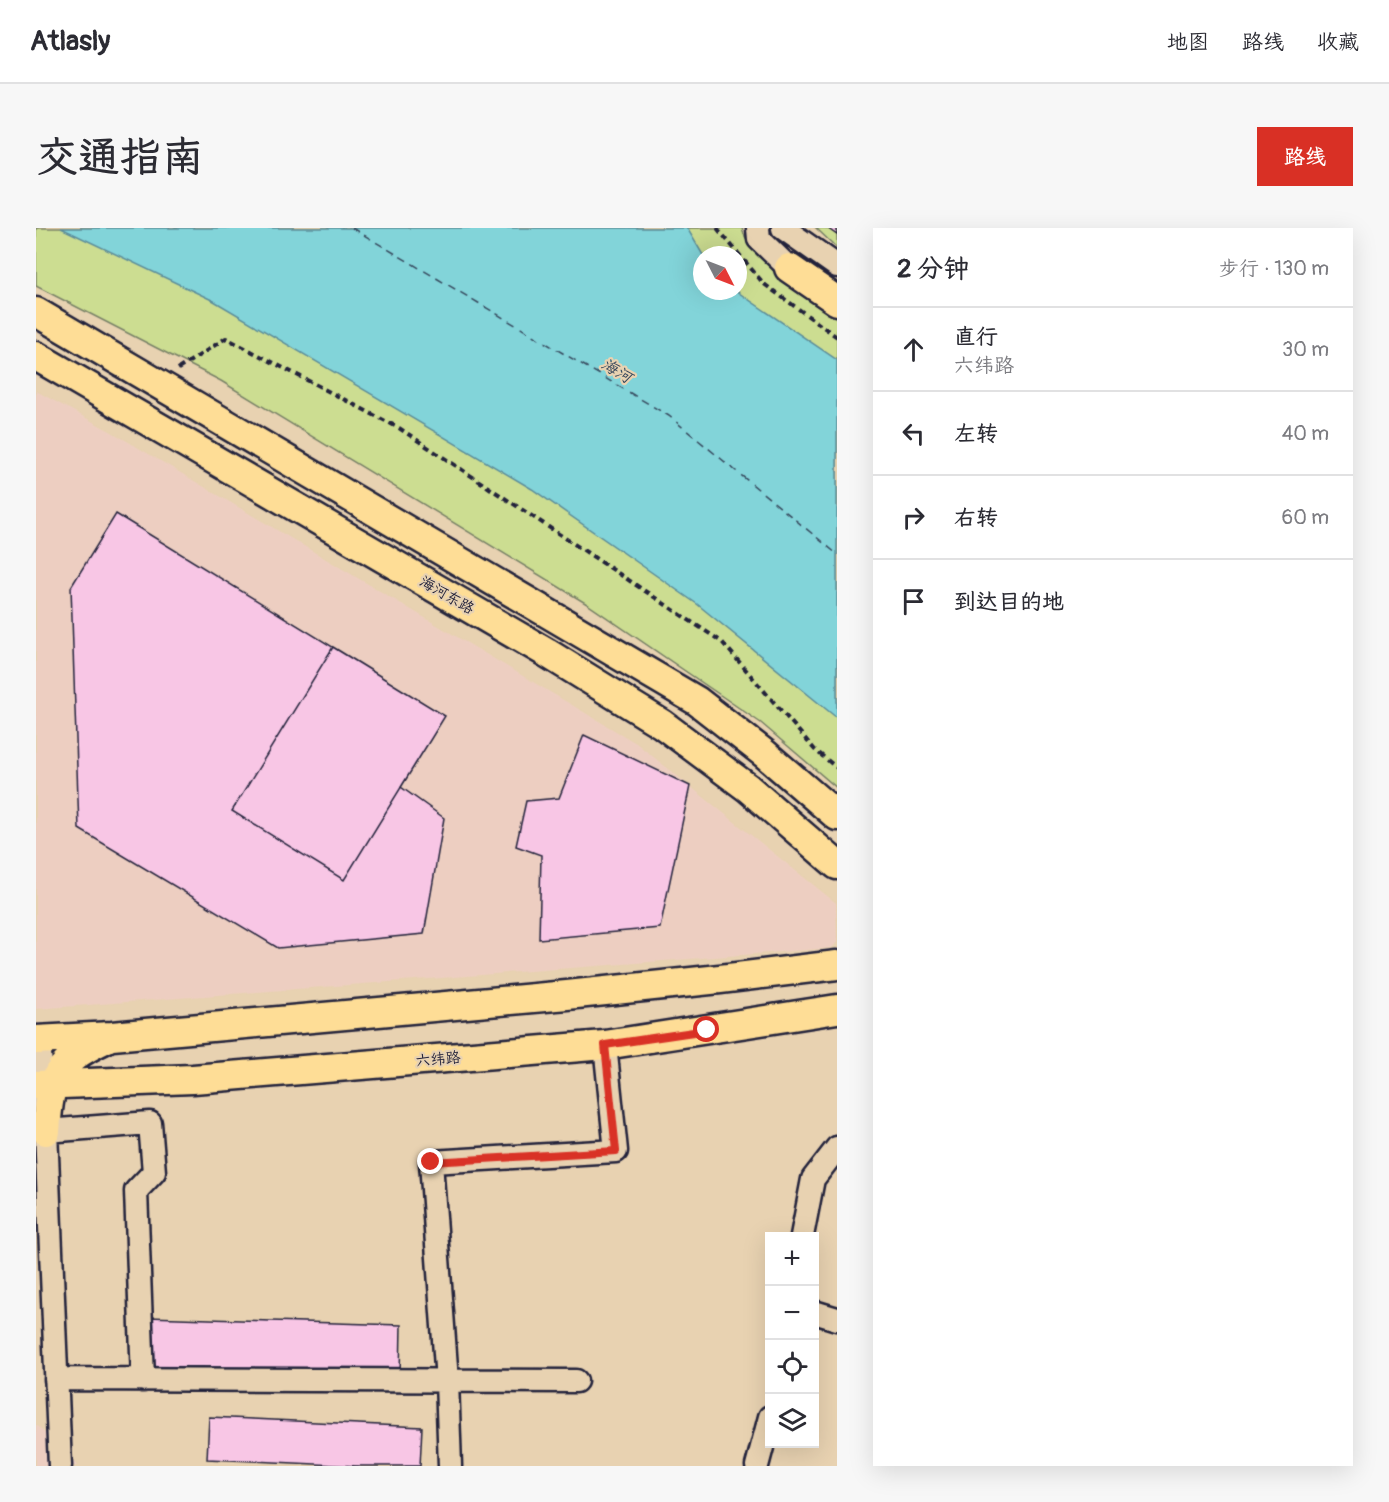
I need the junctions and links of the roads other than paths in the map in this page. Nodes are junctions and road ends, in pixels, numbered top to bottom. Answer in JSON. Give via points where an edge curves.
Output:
{"nodes":[{"id":1,"x":758,"y":228,"type":"edge"},
{"id":2,"x":783,"y":228,"type":"edge"},
{"id":3,"x":837,"y":267,"type":"edge"},
{"id":4,"x":789,"y":268,"type":"joint"},
{"id":5,"x":837,"y":301,"type":"edge"},
{"id":6,"x":36,"y":312,"type":"edge"},
{"id":7,"x":61,"y":326,"type":"junction"},
{"id":8,"x":38,"y":365,"type":"edge"},
{"id":9,"x":837,"y":816,"type":"edge"},
{"id":10,"x":837,"y":865,"type":"edge"},
{"id":11,"x":837,"y":964,"type":"edge"},
{"id":12,"x":837,"y":1009,"type":"edge"},
{"id":13,"x":37,"y":1035,"type":"edge"},
{"id":14,"x":112,"y":1036,"type":"junction"},
{"id":15,"x":605,"y":1045,"type":"junction"},
{"id":16,"x":44,"y":1085,"type":"edge"},
{"id":17,"x":46,"y":1131,"type":"junction"},
{"id":18,"x":837,"y":1148,"type":"edge"},
{"id":19,"x":803,"y":1232,"type":"edge"},
{"id":20,"x":819,"y":1314,"type":"edge"},
{"id":21,"x":837,"y":1319,"type":"edge"},
{"id":22,"x":56,"y":1379,"type":"junction"},
{"id":23,"x":143,"y":1380,"type":"junction"},
{"id":24,"x":447,"y":1381,"type":"junction"},
{"id":25,"x":576,"y":1381,"type":"dead end"},
{"id":26,"x":765,"y":1436,"type":"edge"},
{"id":27,"x":60,"y":1466,"type":"edge"},
{"id":28,"x":450,"y":1466,"type":"edge"},
{"id":29,"x":757,"y":1466,"type":"edge"}],
"edges":[{"from":1,"to":4,"type":"street","via":[[759,239]]},
{"from":2,"to":3,"type":"street"},
{"from":4,"to":5,"type":"main road"},
{"from":6,"to":7,"type":"main road"},
{"from":7,"to":8,"type":"main road"},
{"from":7,"to":9,"type":"main road","via":[[697,701]]},
{"from":8,"to":10,"type":"main road","name":"海河东路","via":[[547,653],[652,718],[748,788]]},
{"from":11,"to":14,"type":"main road","via":[[661,985]]},
{"from":12,"to":15,"type":"main road","name":"六纬路"},
{"from":13,"to":14,"type":"main road"},
{"from":13,"to":16,"type":"street"},
{"from":14,"to":16,"type":"main road","via":[[78,1053]]},
{"from":15,"to":16,"type":"main road","name":"六纬路","via":[[193,1079]]},
{"from":15,"to":24,"type":"street","via":[[616,1151],[431,1162]]},
{"from":16,"to":17,"type":"main road"},
{"from":17,"to":22,"type":"street"},
{"from":17,"to":23,"type":"street","via":[[150,1123],[154,1172],[136,1191]]},
{"from":18,"to":19,"type":"street","via":[[813,1179]]},
{"from":20,"to":21,"type":"street"},
{"from":22,"to":23,"type":"street"},
{"from":22,"to":27,"type":"street"},
{"from":23,"to":24,"type":"street"},
{"from":24,"to":25,"type":"street"},
{"from":24,"to":28,"type":"street"},
{"from":26,"to":29,"type":"street"}]}
